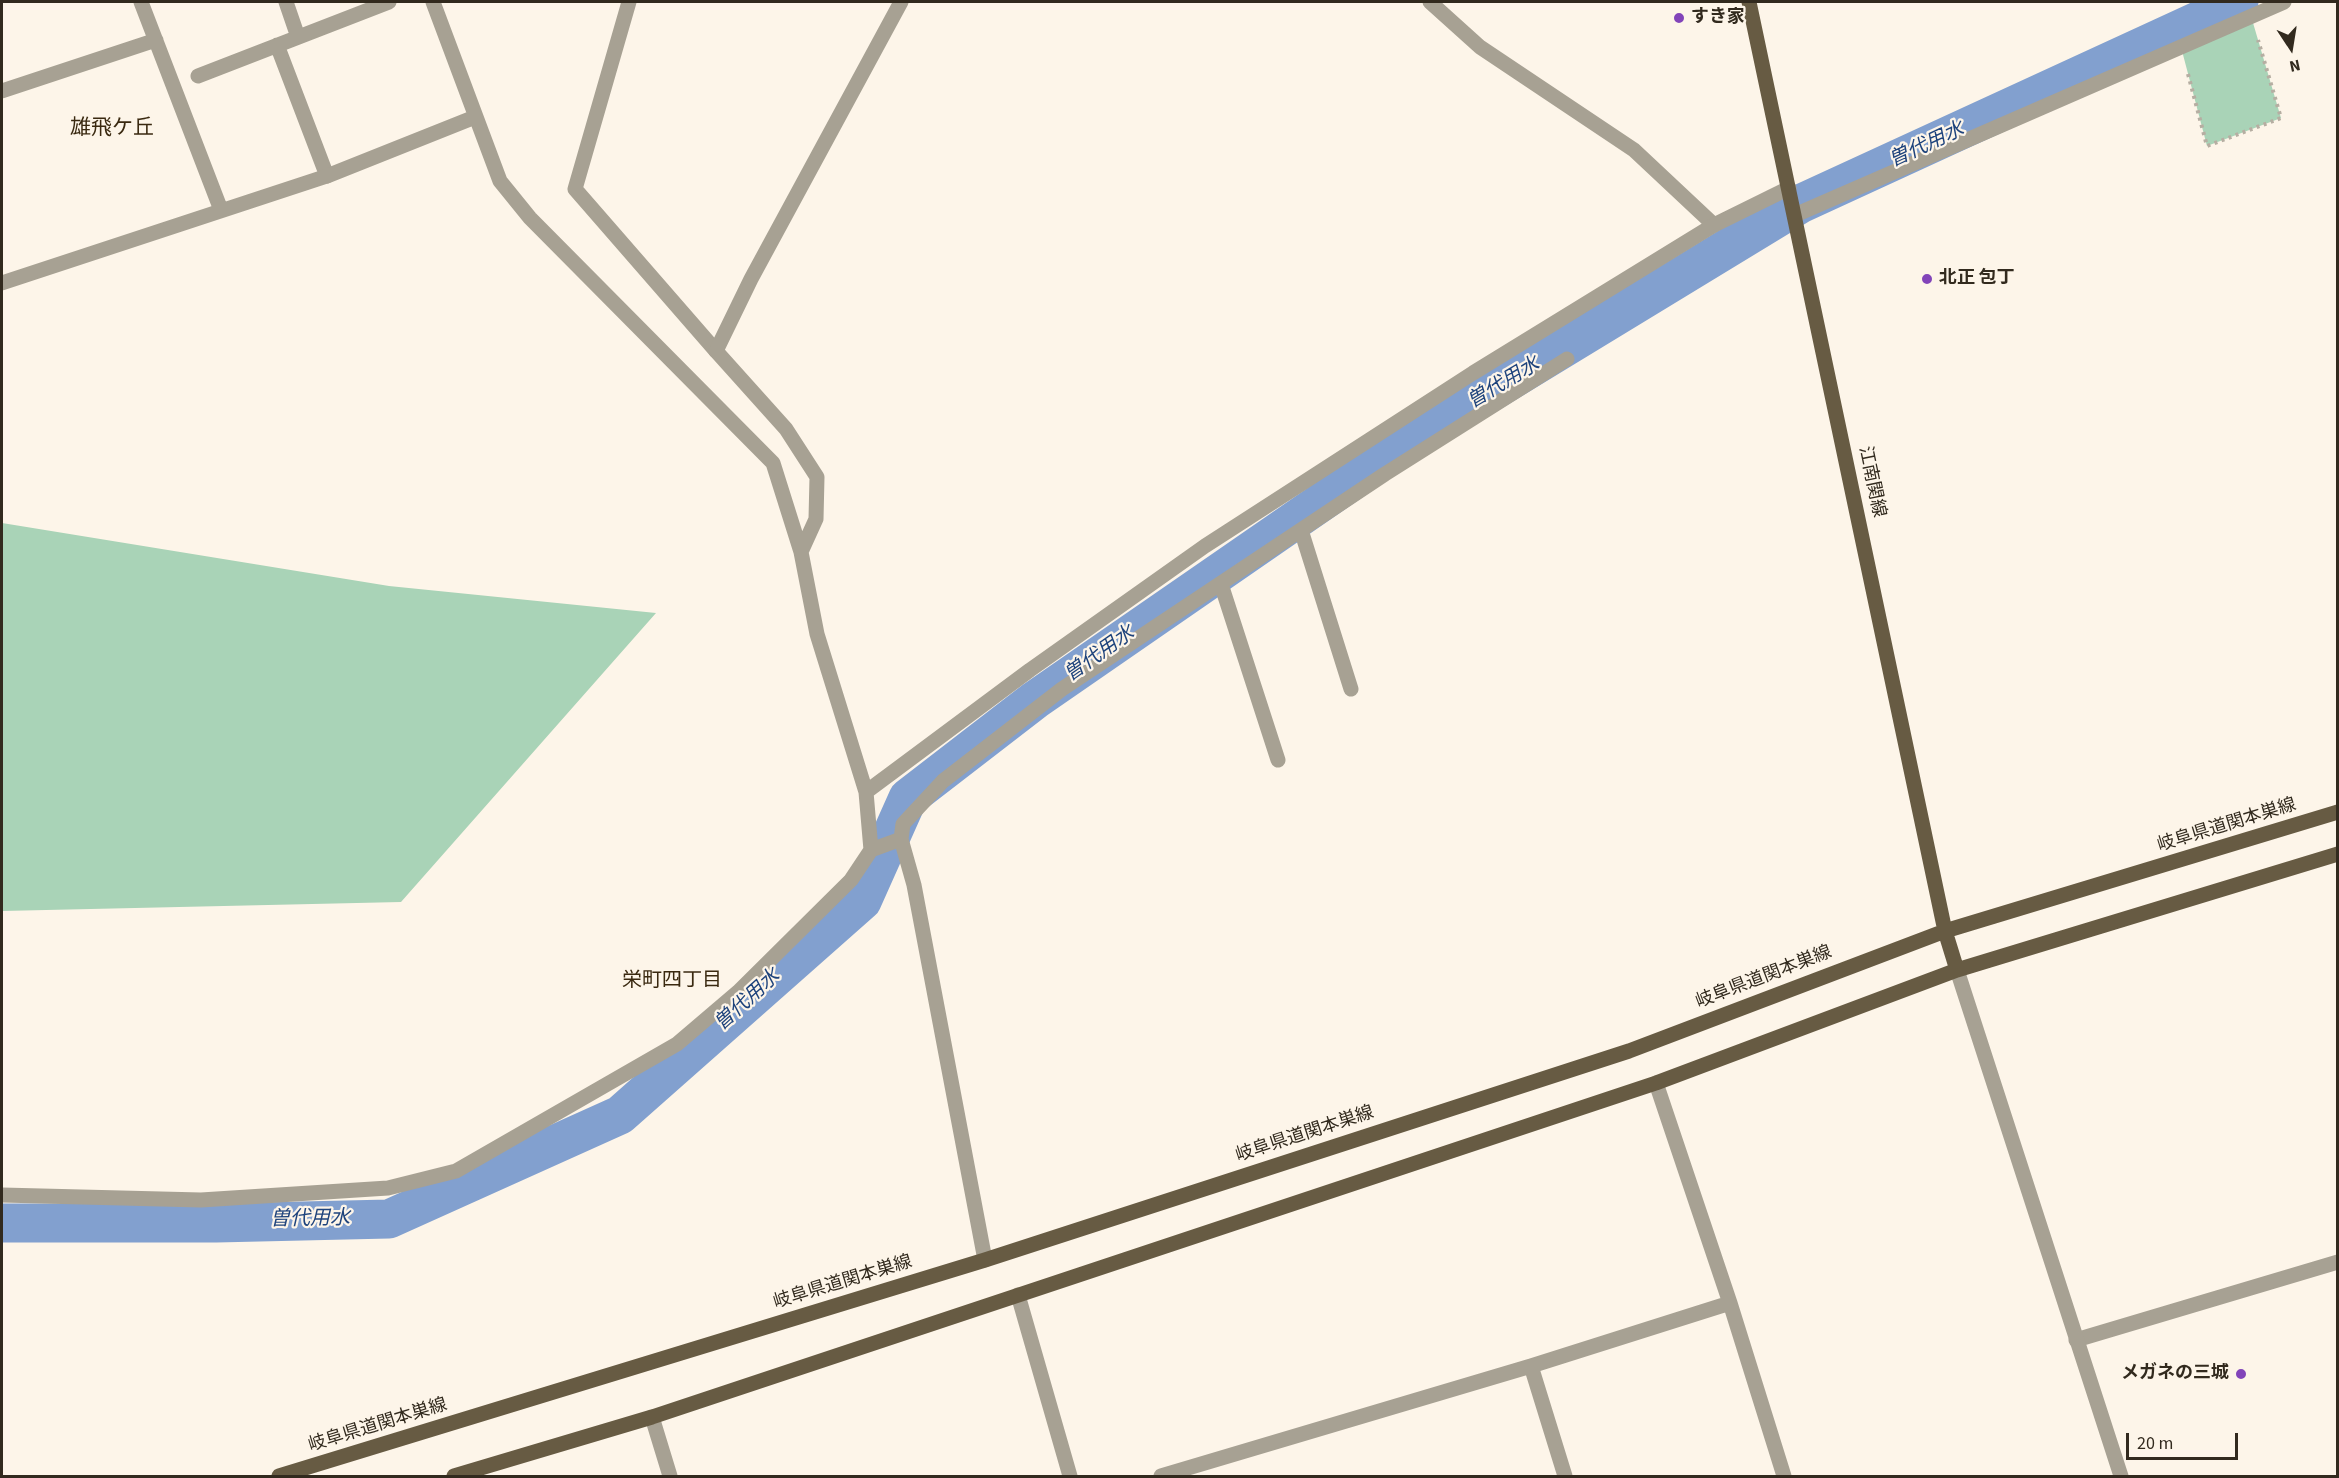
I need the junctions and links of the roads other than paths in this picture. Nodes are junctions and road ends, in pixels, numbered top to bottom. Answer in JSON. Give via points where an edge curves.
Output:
{"nodes":[{"id":1,"x":141,"y":2,"type":"edge"},
{"id":2,"x":286,"y":2,"type":"edge"},
{"id":3,"x":389,"y":2,"type":"edge"},
{"id":4,"x":433,"y":2,"type":"edge"},
{"id":5,"x":629,"y":2,"type":"edge"},
{"id":6,"x":901,"y":2,"type":"edge"},
{"id":7,"x":1430,"y":2,"type":"edge"},
{"id":8,"x":1749,"y":2,"type":"edge"},
{"id":9,"x":2284,"y":2,"type":"edge"},
{"id":10,"x":298,"y":37,"type":"junction"},
{"id":11,"x":156,"y":40,"type":"junction"},
{"id":12,"x":277,"y":45,"type":"junction"},
{"id":13,"x":198,"y":76,"type":"dead end"},
{"id":14,"x":2,"y":91,"type":"edge"},
{"id":15,"x":475,"y":117,"type":"junction"},
{"id":16,"x":327,"y":176,"type":"junction"},
{"id":17,"x":1789,"y":188,"type":"junction"},
{"id":18,"x":221,"y":210,"type":"junction"},
{"id":19,"x":1795,"y":215,"type":"junction"},
{"id":20,"x":1714,"y":225,"type":"junction"},
{"id":21,"x":2,"y":283,"type":"edge"},
{"id":22,"x":716,"y":351,"type":"junction"},
{"id":23,"x":1567,"y":358,"type":"dead end"},
{"id":24,"x":1301,"y":530,"type":"junction"},
{"id":25,"x":801,"y":552,"type":"junction"},
{"id":26,"x":1221,"y":584,"type":"junction"},
{"id":27,"x":1351,"y":689,"type":"dead end"},
{"id":28,"x":1278,"y":760,"type":"dead end"},
{"id":29,"x":866,"y":792,"type":"junction"},
{"id":30,"x":2337,"y":813,"type":"edge"},
{"id":31,"x":901,"y":839,"type":"junction"},
{"id":32,"x":871,"y":850,"type":"junction"},
{"id":33,"x":2337,"y":854,"type":"edge"},
{"id":34,"x":1945,"y":931,"type":"junction"},
{"id":35,"x":1957,"y":970,"type":"junction"},
{"id":36,"x":1656,"y":1083,"type":"junction"},
{"id":37,"x":2,"y":1195,"type":"edge"},
{"id":38,"x":985,"y":1260,"type":"junction"},
{"id":39,"x":2337,"y":1262,"type":"edge"},
{"id":40,"x":1018,"y":1295,"type":"junction"},
{"id":41,"x":1730,"y":1303,"type":"junction"},
{"id":42,"x":2076,"y":1340,"type":"junction"},
{"id":43,"x":1532,"y":1366,"type":"junction"},
{"id":44,"x":652,"y":1417,"type":"junction"},
{"id":45,"x":279,"y":1476,"type":"edge"},
{"id":46,"x":454,"y":1476,"type":"edge"},
{"id":47,"x":670,"y":1476,"type":"edge"},
{"id":48,"x":1070,"y":1476,"type":"edge"},
{"id":49,"x":1161,"y":1476,"type":"edge"},
{"id":50,"x":1565,"y":1476,"type":"edge"},
{"id":51,"x":1784,"y":1476,"type":"edge"},
{"id":52,"x":2121,"y":1476,"type":"edge"}],
"edges":[{"from":1,"to":11,"type":"street"},
{"from":2,"to":10,"type":"street"},
{"from":3,"to":10,"type":"street"},
{"from":4,"to":15,"type":"street"},
{"from":5,"to":22,"type":"street","via":[[576,189]]},
{"from":6,"to":22,"type":"street"},
{"from":7,"to":20,"type":"street","via":[[1480,47],[1634,150]]},
{"from":8,"to":17,"type":"main road","name":"江南関線"},
{"from":9,"to":19,"type":"street"},
{"from":10,"to":12,"type":"street"},
{"from":11,"to":14,"type":"street"},
{"from":11,"to":18,"type":"street"},
{"from":12,"to":13,"type":"street"},
{"from":12,"to":16,"type":"street"},
{"from":15,"to":16,"type":"street"},
{"from":15,"to":25,"type":"street","via":[[500,181],[530,218],[773,463]]},
{"from":16,"to":18,"type":"street"},
{"from":17,"to":19,"type":"main road","name":"江南関線"},
{"from":17,"to":20,"type":"street"},
{"from":18,"to":21,"type":"street"},
{"from":19,"to":34,"type":"main road","name":"江南関線"},
{"from":20,"to":29,"type":"street","via":[[1473,373],[1205,546]]},
{"from":22,"to":25,"type":"street","via":[[786,429],[818,477],[816,519]]},
{"from":23,"to":24,"type":"street"},
{"from":24,"to":26,"type":"street"},
{"from":24,"to":27,"type":"street"},
{"from":25,"to":29,"type":"street","via":[[817,634]]},
{"from":26,"to":28,"type":"street"},
{"from":26,"to":31,"type":"street","via":[[1062,689],[943,781],[903,824]]},
{"from":29,"to":32,"type":"street"},
{"from":30,"to":34,"type":"main road","name":"岐阜県道関本巣線"},
{"from":31,"to":32,"type":"street"},
{"from":31,"to":38,"type":"street","via":[[914,885]]},
{"from":32,"to":37,"type":"street","via":[[851,880],[738,992],[677,1044],[456,1171],[388,1188],[201,1200]]},
{"from":33,"to":35,"type":"main road"},
{"from":34,"to":35,"type":"main road","name":"江南関線"},
{"from":34,"to":38,"type":"main road","name":"岐阜県道関本巣線","via":[[1629,1050]]},
{"from":35,"to":36,"type":"main road"},
{"from":35,"to":42,"type":"street"},
{"from":36,"to":40,"type":"main road"},
{"from":36,"to":41,"type":"street"},
{"from":38,"to":45,"type":"main road","name":"岐阜県道関本巣線"},
{"from":39,"to":42,"type":"street"},
{"from":40,"to":44,"type":"main road"},
{"from":40,"to":48,"type":"street"},
{"from":41,"to":43,"type":"street"},
{"from":41,"to":51,"type":"street"},
{"from":42,"to":52,"type":"street"},
{"from":43,"to":49,"type":"street"},
{"from":43,"to":50,"type":"street"},
{"from":44,"to":46,"type":"main road"},
{"from":44,"to":47,"type":"street"}]}
